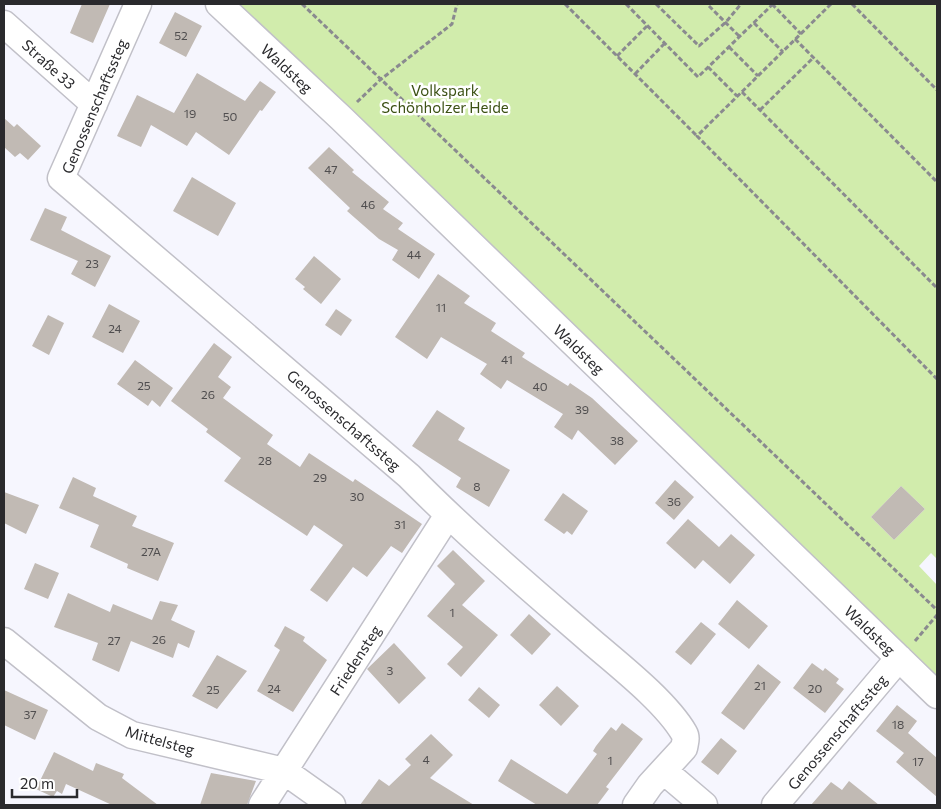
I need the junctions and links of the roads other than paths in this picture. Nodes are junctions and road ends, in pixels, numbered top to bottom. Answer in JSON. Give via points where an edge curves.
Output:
{"nodes":[{"id":1,"x":138,"y":4,"type":"edge"},
{"id":2,"x":219,"y":4,"type":"edge"},
{"id":3,"x":4,"y":24,"type":"edge"},
{"id":4,"x":94,"y":104,"type":"junction"},
{"id":5,"x":448,"y":515,"type":"junction"},
{"id":6,"x":4,"y":641,"type":"edge"},
{"id":7,"x":899,"y":658,"type":"junction"},
{"id":8,"x":937,"y":695,"type":"edge"},
{"id":9,"x":284,"y":771,"type":"junction"},
{"id":10,"x":664,"y":771,"type":"junction"},
{"id":11,"x":262,"y":805,"type":"edge"},
{"id":12,"x":332,"y":805,"type":"edge"},
{"id":13,"x":636,"y":805,"type":"edge"},
{"id":14,"x":704,"y":805,"type":"edge"},
{"id":15,"x":775,"y":805,"type":"edge"}],
"edges":[{"from":1,"to":4,"type":"street","name":"Genossenschaftssteg"},
{"from":2,"to":7,"type":"street","name":"Waldsteg"},
{"from":3,"to":4,"type":"street","name":"Straße 33"},
{"from":4,"to":5,"type":"street","name":"Genossenschaftssteg","via":[[61,178],[409,476]]},
{"from":5,"to":9,"type":"street","name":"Friedensteg"},
{"from":5,"to":10,"type":"street","name":"Genossenschaftssteg","via":[[664,709],[686,740],[684,748]]},
{"from":6,"to":9,"type":"street","name":"Mittelsteg","via":[[98,717],[132,735]]},
{"from":7,"to":8,"type":"street","name":"Waldsteg"},
{"from":7,"to":15,"type":"street","name":"Genossenschaftssteg"},
{"from":9,"to":11,"type":"street","name":"Friedensteg"},
{"from":9,"to":12,"type":"street","name":"Mittelsteg"},
{"from":10,"to":13,"type":"street","via":[[650,784]]},
{"from":10,"to":14,"type":"street"}]}
